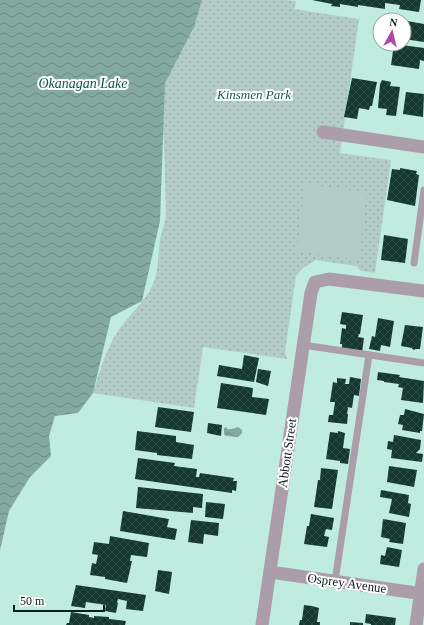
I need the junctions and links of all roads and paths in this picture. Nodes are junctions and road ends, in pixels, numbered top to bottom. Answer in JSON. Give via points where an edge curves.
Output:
{"nodes":[{"id":1,"x":323,"y":132,"type":"dead end"},
{"id":2,"x":424,"y":147,"type":"edge"},
{"id":3,"x":424,"y":190,"type":"edge"},
{"id":4,"x":414,"y":263,"type":"dead end"},
{"id":5,"x":424,"y":292,"type":"edge"},
{"id":6,"x":303,"y":345,"type":"junction"},
{"id":7,"x":369,"y":355,"type":"junction"},
{"id":8,"x":424,"y":363,"type":"edge"},
{"id":9,"x":424,"y":569,"type":"edge"},
{"id":10,"x":270,"y":572,"type":"junction"},
{"id":11,"x":335,"y":581,"type":"junction"},
{"id":12,"x":422,"y":594,"type":"edge"},
{"id":13,"x":262,"y":625,"type":"edge"},
{"id":14,"x":416,"y":625,"type":"edge"}],
"edges":[{"from":1,"to":2,"type":"street"},
{"from":3,"to":4,"type":"lane"},
{"from":5,"to":6,"type":"street","name":"Abbott Street","via":[[329,279],[315,282]]},
{"from":6,"to":7,"type":"lane"},
{"from":6,"to":10,"type":"street","name":"Abbott Street"},
{"from":7,"to":8,"type":"lane"},
{"from":7,"to":11,"type":"lane"},
{"from":9,"to":12,"type":"street"},
{"from":10,"to":11,"type":"street","name":"Osprey Avenue"},
{"from":10,"to":13,"type":"street","name":"Abbott Street"},
{"from":11,"to":12,"type":"street","name":"Osprey Avenue"},
{"from":12,"to":14,"type":"street"}]}
